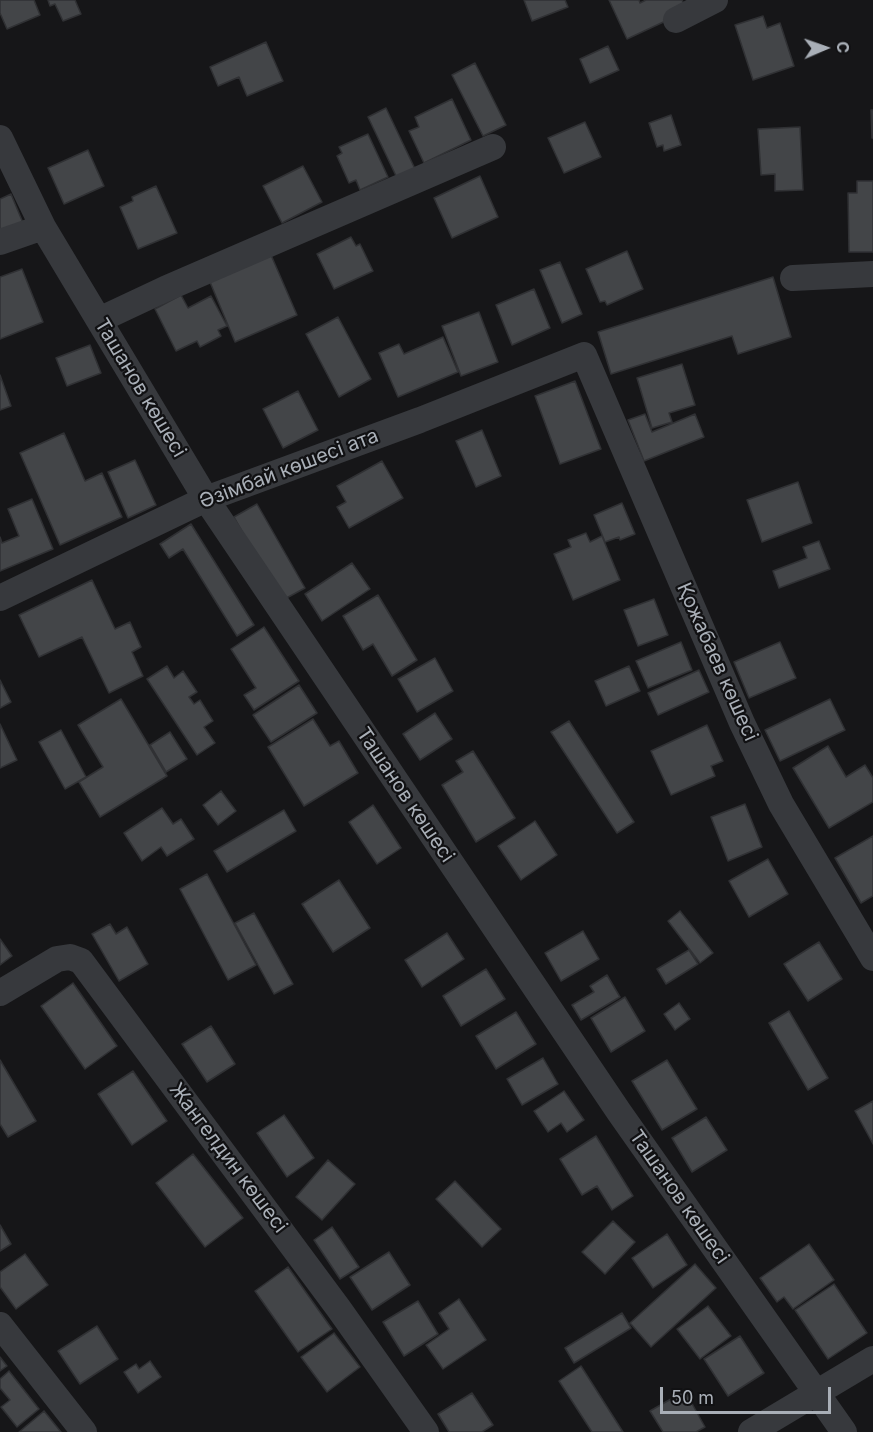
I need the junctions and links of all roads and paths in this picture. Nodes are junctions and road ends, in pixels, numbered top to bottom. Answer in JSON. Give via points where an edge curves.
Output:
{"nodes":[{"id":1,"x":715,"y":0,"type":"edge"},
{"id":2,"x":676,"y":20,"type":"dead end"},
{"id":3,"x":0,"y":138,"type":"edge"},
{"id":4,"x":493,"y":147,"type":"dead end"},
{"id":5,"x":43,"y":227,"type":"junction"},
{"id":6,"x":0,"y":242,"type":"edge"},
{"id":7,"x":873,"y":274,"type":"edge"},
{"id":8,"x":793,"y":278,"type":"dead end"},
{"id":9,"x":99,"y":320,"type":"junction"},
{"id":10,"x":584,"y":355,"type":"joint"},
{"id":11,"x":206,"y":499,"type":"junction"},
{"id":12,"x":0,"y":598,"type":"edge"},
{"id":13,"x":873,"y":958,"type":"edge"},
{"id":14,"x":0,"y":993,"type":"edge"},
{"id":15,"x":0,"y":1325,"type":"edge"},
{"id":16,"x":873,"y":1359,"type":"edge"},
{"id":17,"x":816,"y":1393,"type":"junction"},
{"id":18,"x":84,"y":1432,"type":"edge"},
{"id":19,"x":426,"y":1432,"type":"edge"},
{"id":20,"x":751,"y":1432,"type":"edge"},
{"id":21,"x":844,"y":1432,"type":"edge"}],
"edges":[{"from":1,"to":2,"type":"street"},
{"from":3,"to":5,"type":"street","name":"Ташанов көшесі"},
{"from":4,"to":9,"type":"street"},
{"from":5,"to":6,"type":"street"},
{"from":5,"to":9,"type":"street","name":"Ташанов көшесі"},
{"from":7,"to":8,"type":"street"},
{"from":9,"to":11,"type":"street","name":"Ташанов көшесі"},
{"from":10,"to":11,"type":"street","name":"Әзімбай көшесі ата"},
{"from":10,"to":13,"type":"street","name":"Қожабаев көшесі","via":[[742,723],[781,804]]},
{"from":11,"to":12,"type":"street","name":"Әзімбай көшесі ата"},
{"from":11,"to":17,"type":"street","name":"Ташанов көшесі","via":[[619,1112]]},
{"from":14,"to":19,"type":"street","name":"Жангелдин көшесі","via":[[57,959],[70,957],[81,961]]},
{"from":15,"to":18,"type":"street"},
{"from":16,"to":17,"type":"street"},
{"from":17,"to":20,"type":"street"},
{"from":17,"to":21,"type":"street","name":"Ташанов көшесі"}]}
